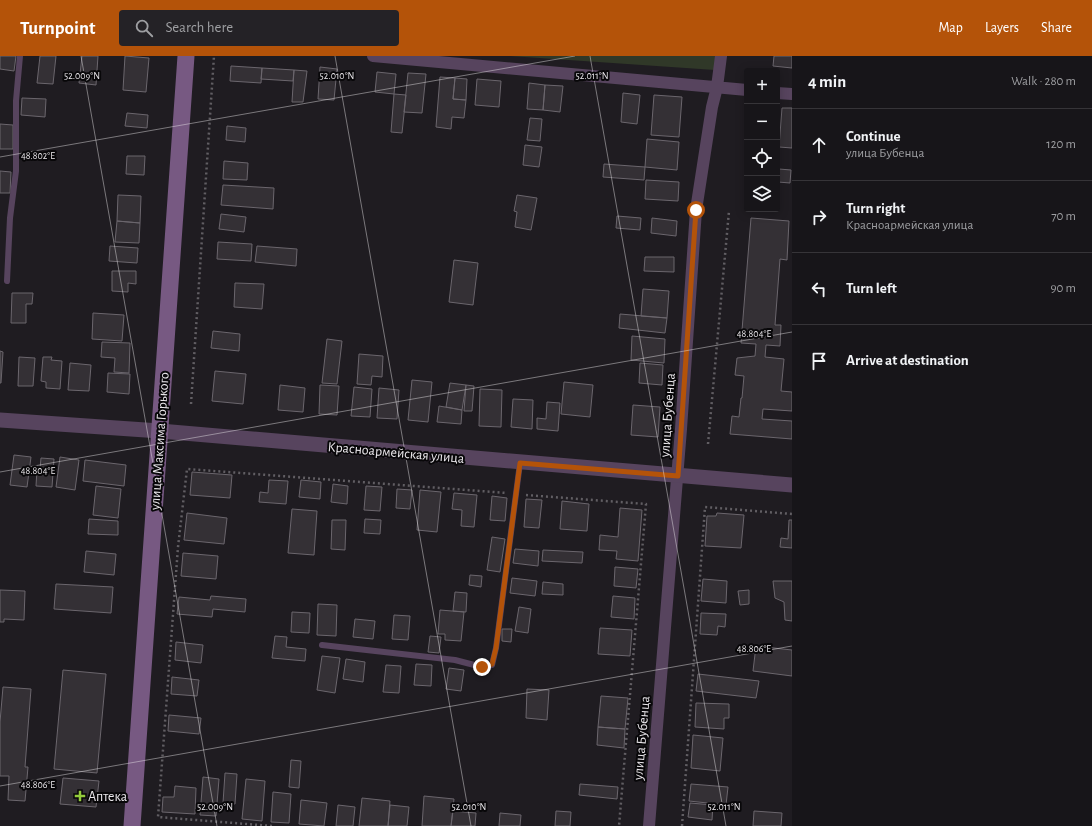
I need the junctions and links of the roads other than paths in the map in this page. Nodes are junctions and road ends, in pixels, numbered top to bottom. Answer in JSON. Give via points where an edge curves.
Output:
{"nodes":[{"id":1,"x":20,"y":56,"type":"edge"},
{"id":2,"x":186,"y":56,"type":"edge"},
{"id":3,"x":373,"y":56,"type":"edge"},
{"id":4,"x":720,"y":56,"type":"edge"},
{"id":5,"x":717,"y":88,"type":"junction"},
{"id":6,"x":744,"y":90,"type":"edge"},
{"id":7,"x":780,"y":93,"type":"edge"},
{"id":8,"x":792,"y":94,"type":"edge"},
{"id":9,"x":7,"y":281,"type":"dead end"},
{"id":10,"x":0,"y":420,"type":"edge"},
{"id":11,"x":160,"y":431,"type":"junction"},
{"id":12,"x":520,"y":463,"type":"junction"},
{"id":13,"x":678,"y":476,"type":"junction"},
{"id":14,"x":792,"y":485,"type":"edge"},
{"id":15,"x":322,"y":645,"type":"dead end"},
{"id":16,"x":132,"y":826,"type":"edge"},
{"id":17,"x":649,"y":826,"type":"edge"}],
"edges":[{"from":1,"to":9,"type":"lane","via":[[16,101],[16,172],[10,218]]},
{"from":2,"to":11,"type":"main road","name":"улица Максима Горького"},
{"from":3,"to":5,"type":"street"},
{"from":4,"to":5,"type":"street","name":"улица Бубенца"},
{"from":5,"to":6,"type":"street"},
{"from":5,"to":13,"type":"street","name":"улица Бубенца","via":[[696,210]]},
{"from":7,"to":8,"type":"street"},
{"from":10,"to":11,"type":"street","name":"Красноармейская улица"},
{"from":11,"to":12,"type":"street","name":"Красноармейская улица"},
{"from":11,"to":16,"type":"main road","name":"улица Максима Горького"},
{"from":12,"to":13,"type":"street","name":"Красноармейская улица"},
{"from":12,"to":15,"type":"lane","via":[[492,664],[482,667],[455,660]]},
{"from":13,"to":14,"type":"street","name":"Красноармейская улица"},
{"from":13,"to":17,"type":"street","name":"улица Бубенца"}]}
